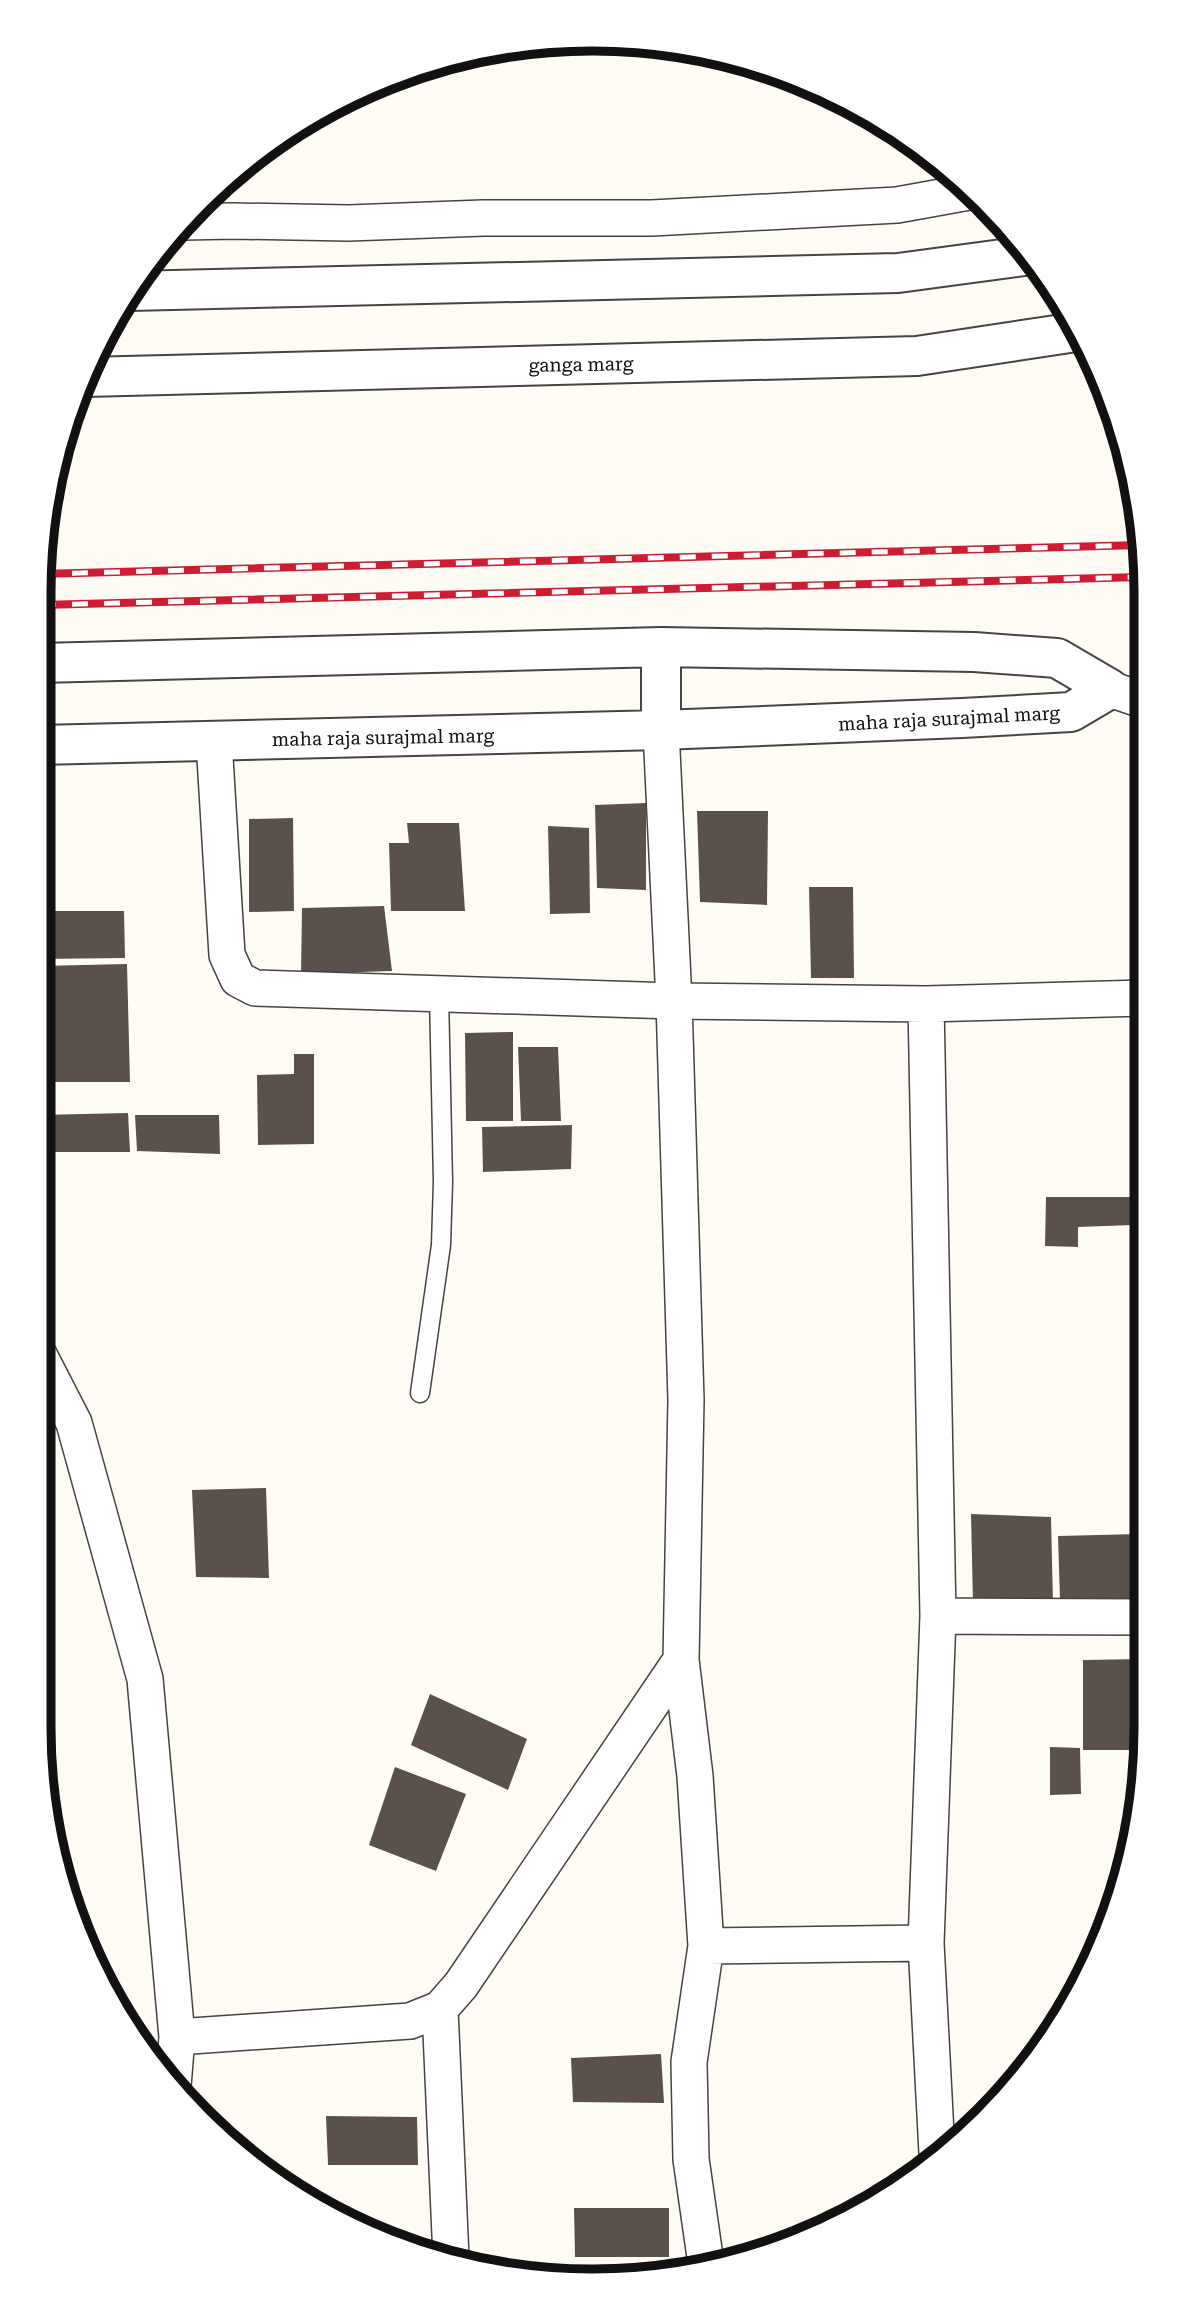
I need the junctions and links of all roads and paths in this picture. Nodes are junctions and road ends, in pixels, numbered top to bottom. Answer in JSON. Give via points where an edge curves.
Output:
{"nodes":[{"id":1,"x":959,"y":194,"type":"edge"},
{"id":2,"x":198,"y":221,"type":"edge"},
{"id":3,"x":1017,"y":257,"type":"edge"},
{"id":4,"x":142,"y":292,"type":"edge"},
{"id":5,"x":1068,"y":333,"type":"edge"},
{"id":6,"x":96,"y":377,"type":"edge"},
{"id":7,"x":661,"y":647,"type":"junction"},
{"id":8,"x":51,"y":663,"type":"edge"},
{"id":9,"x":1126,"y":695,"type":"edge"},
{"id":10,"x":661,"y":730,"type":"junction"},
{"id":11,"x":214,"y":741,"type":"junction"},
{"id":12,"x":51,"y":745,"type":"edge"},
{"id":13,"x":439,"y":995,"type":"junction"},
{"id":14,"x":1134,"y":998,"type":"edge"},
{"id":15,"x":674,"y":1001,"type":"junction"},
{"id":16,"x":926,"y":1004,"type":"junction"},
{"id":17,"x":51,"y":1378,"type":"edge"},
{"id":18,"x":420,"y":1393,"type":"dead end"},
{"id":19,"x":938,"y":1616,"type":"junction"},
{"id":20,"x":1134,"y":1618,"type":"edge"},
{"id":21,"x":681,"y":1660,"type":"junction"},
{"id":22,"x":926,"y":1942,"type":"junction"},
{"id":23,"x":706,"y":1946,"type":"junction"},
{"id":24,"x":440,"y":2009,"type":"junction"},
{"id":25,"x":177,"y":2037,"type":"junction"},
{"id":26,"x":174,"y":2071,"type":"edge"},
{"id":27,"x":937,"y":2146,"type":"edge"},
{"id":28,"x":451,"y":2251,"type":"edge"},
{"id":29,"x":705,"y":2257,"type":"edge"}],
"edges":[{"from":1,"to":2,"type":"street","via":[[897,205],[652,218]]},
{"from":3,"to":4,"type":"street","via":[[898,273]]},
{"from":5,"to":6,"type":"street","name":"ganga marg","via":[[917,356]]},
{"from":7,"to":8,"type":"street","name":"maha raja surajmal marg"},
{"from":7,"to":9,"type":"street","name":"maha raja surajmal marg","via":[[974,652],[1056,658]]},
{"from":7,"to":10,"type":"street"},
{"from":9,"to":10,"type":"street","name":"maha raja surajmal marg","via":[[1071,712]]},
{"from":10,"to":11,"type":"street","name":"maha raja surajmal marg"},
{"from":10,"to":15,"type":"street"},
{"from":11,"to":12,"type":"street","name":"maha raja surajmal marg"},
{"from":11,"to":13,"type":"street","via":[[227,955],[238,979],[255,988]]},
{"from":13,"to":15,"type":"street"},
{"from":13,"to":18,"type":"lane","via":[[441,1245]]},
{"from":14,"to":16,"type":"street"},
{"from":15,"to":16,"type":"street"},
{"from":15,"to":21,"type":"street","via":[[686,1400]]},
{"from":16,"to":19,"type":"street"},
{"from":17,"to":25,"type":"street","via":[[74,1423],[145,1679]]},
{"from":19,"to":20,"type":"street"},
{"from":19,"to":22,"type":"street"},
{"from":21,"to":23,"type":"street","via":[[695,1776]]},
{"from":21,"to":24,"type":"street","via":[[461,1985]]},
{"from":22,"to":23,"type":"street"},
{"from":22,"to":27,"type":"street"},
{"from":23,"to":29,"type":"street","via":[[689,2063],[691,2159]]},
{"from":24,"to":25,"type":"street","via":[[410,2021]]},
{"from":24,"to":28,"type":"street"},
{"from":25,"to":26,"type":"street"}]}
